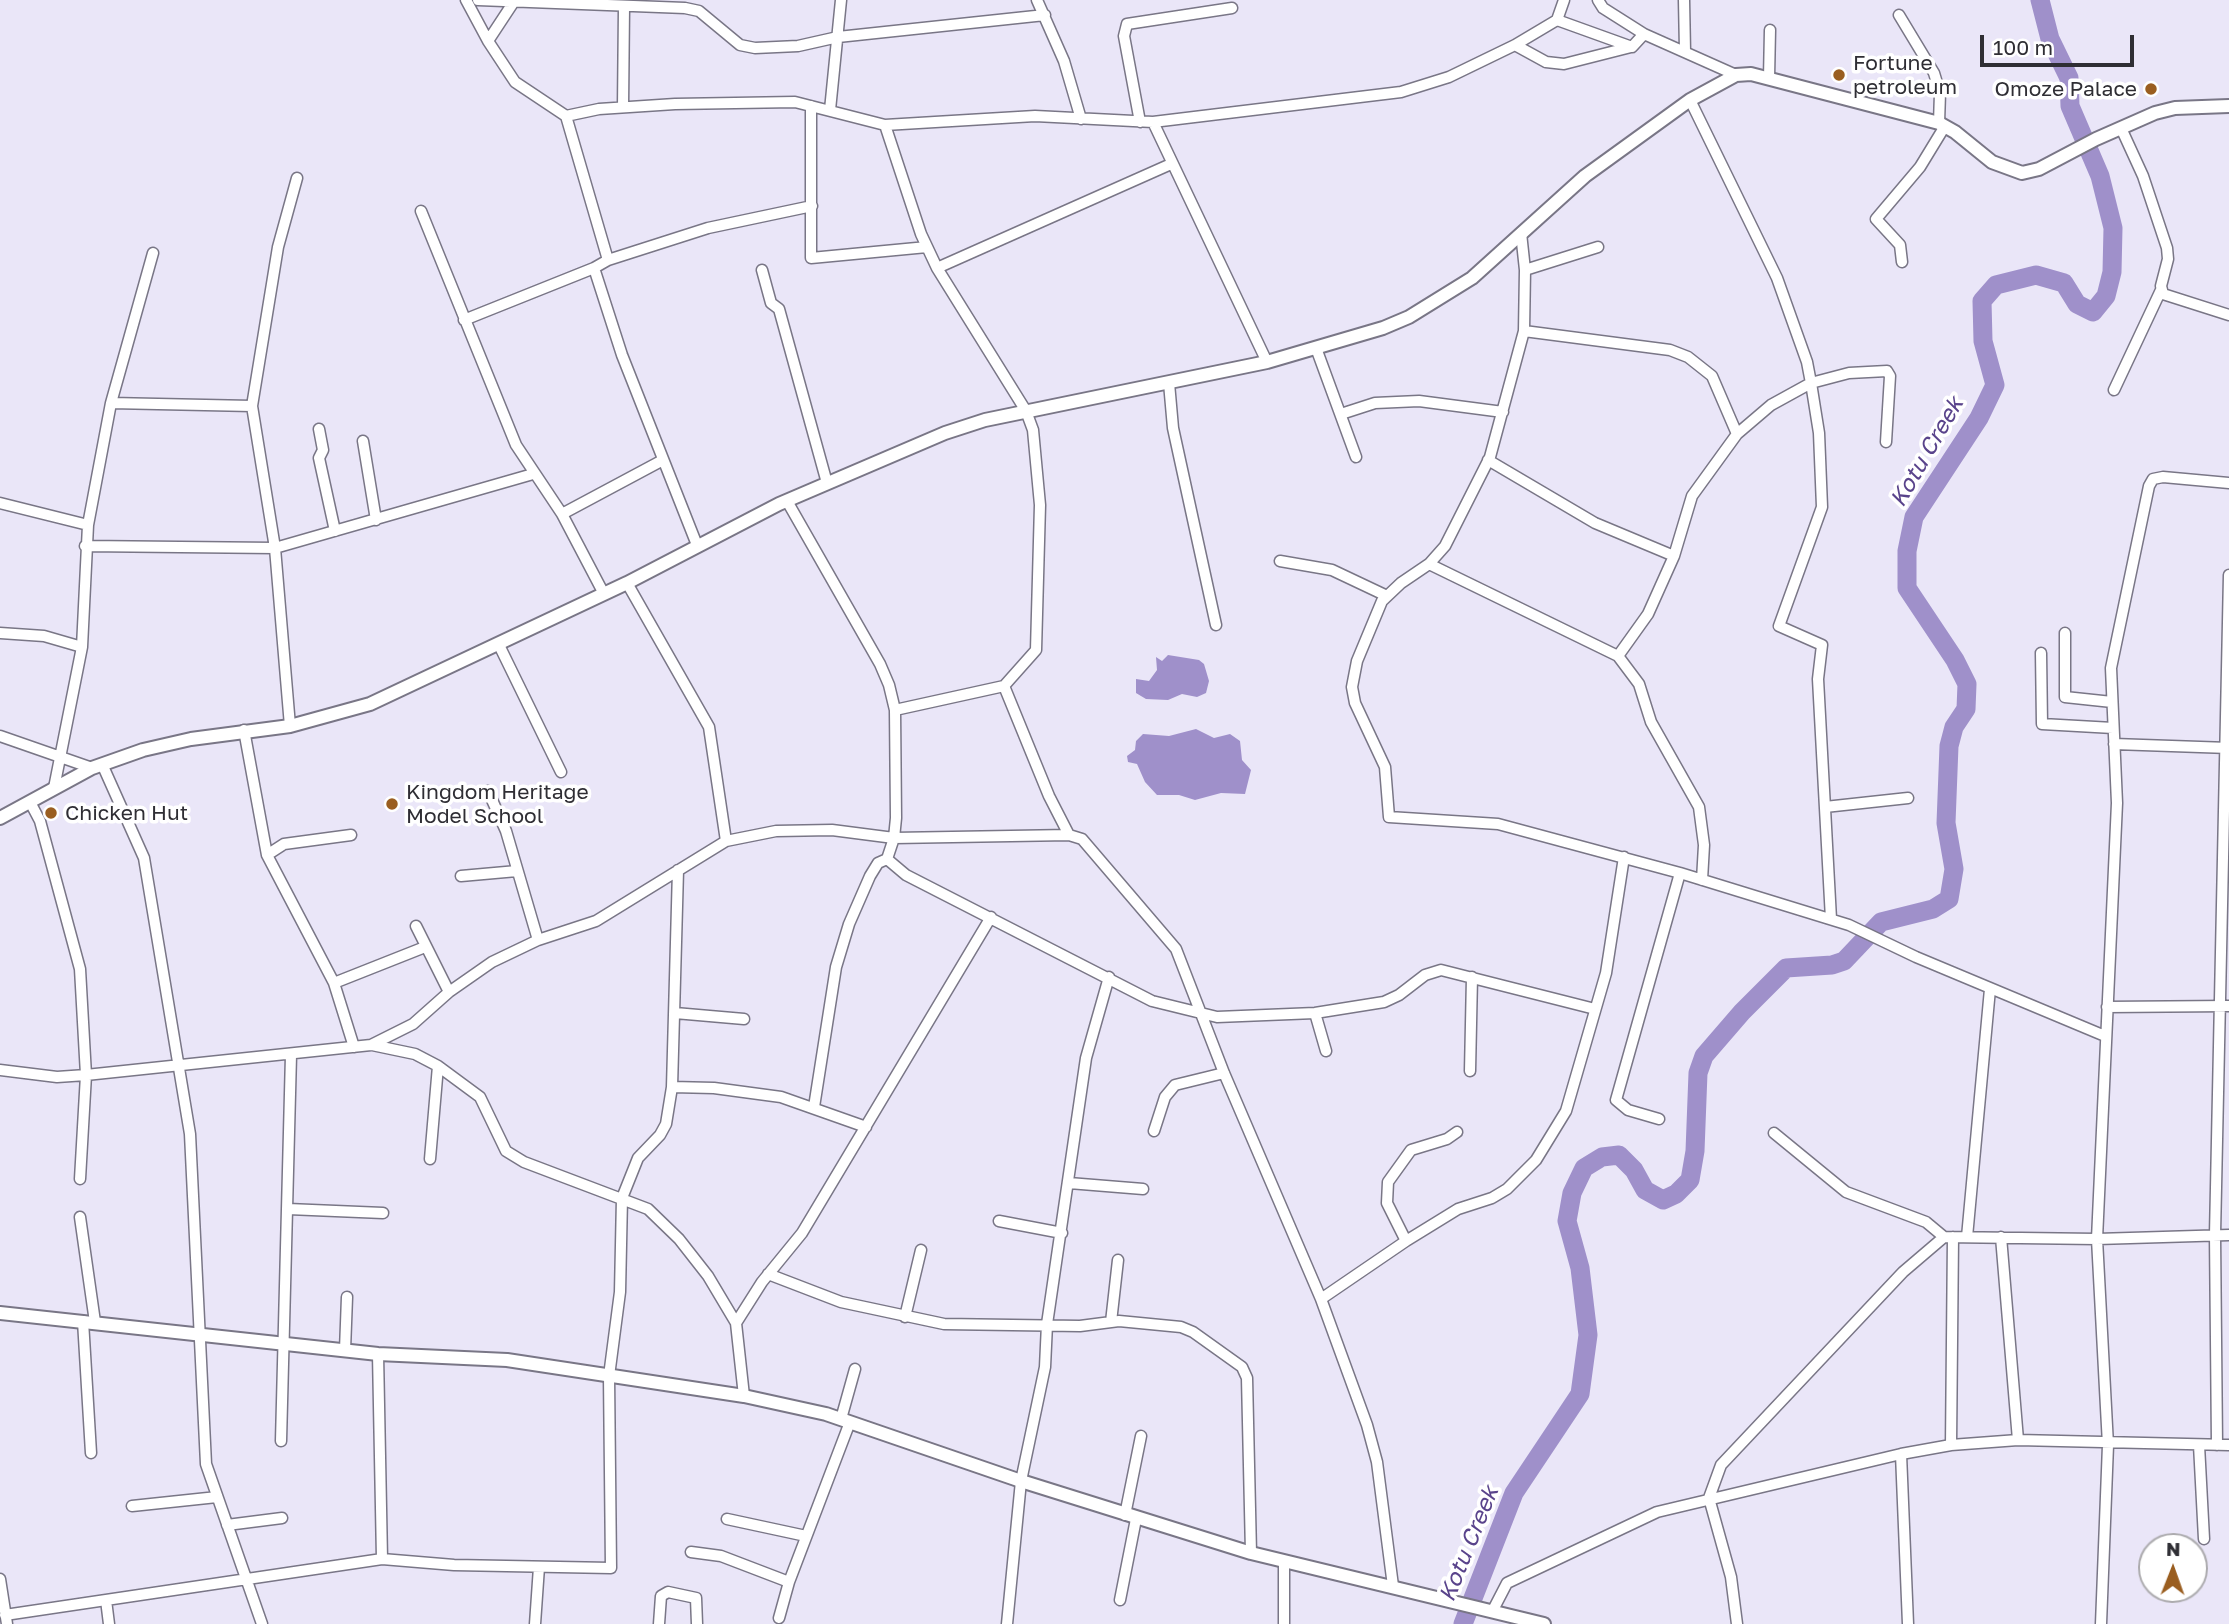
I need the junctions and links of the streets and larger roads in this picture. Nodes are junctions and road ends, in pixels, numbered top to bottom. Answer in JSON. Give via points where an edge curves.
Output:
{"nodes":[{"id":1,"x":466,"y":0,"type":"edge"},
{"id":2,"x":478,"y":0,"type":"edge"},
{"id":3,"x":841,"y":0,"type":"edge"},
{"id":4,"x":1037,"y":0,"type":"edge"},
{"id":5,"x":1564,"y":0,"type":"edge"},
{"id":6,"x":1598,"y":0,"type":"edge"},
{"id":7,"x":1684,"y":0,"type":"edge"},
{"id":8,"x":514,"y":2,"type":"edge"},
{"id":9,"x":624,"y":7,"type":"junction"},
{"id":10,"x":1232,"y":8,"type":"dead end"},
{"id":11,"x":1045,"y":15,"type":"junction"},
{"id":12,"x":1899,"y":15,"type":"dead end"},
{"id":13,"x":1557,"y":20,"type":"junction"},
{"id":14,"x":1770,"y":30,"type":"dead end"},
{"id":15,"x":1644,"y":34,"type":"junction"},
{"id":16,"x":838,"y":37,"type":"junction"},
{"id":17,"x":488,"y":41,"type":"junction"},
{"id":18,"x":1516,"y":45,"type":"junction"},
{"id":19,"x":1632,"y":47,"type":"junction"},
{"id":20,"x":1685,"y":51,"type":"junction"},
{"id":21,"x":1736,"y":75,"type":"junction"},
{"id":22,"x":1769,"y":78,"type":"junction"},
{"id":23,"x":1690,"y":100,"type":"junction"},
{"id":24,"x":811,"y":106,"type":"junction"},
{"id":25,"x":2229,"y":106,"type":"edge"},
{"id":26,"x":623,"y":107,"type":"junction"},
{"id":27,"x":830,"y":110,"type":"junction"},
{"id":28,"x":566,"y":116,"type":"junction"},
{"id":29,"x":1081,"y":119,"type":"junction"},
{"id":30,"x":1140,"y":122,"type":"junction"},
{"id":31,"x":1153,"y":122,"type":"junction"},
{"id":32,"x":885,"y":125,"type":"junction"},
{"id":33,"x":1942,"y":125,"type":"junction"},
{"id":34,"x":2121,"y":128,"type":"junction"},
{"id":35,"x":1171,"y":164,"type":"junction"},
{"id":36,"x":297,"y":178,"type":"dead end"},
{"id":37,"x":812,"y":206,"type":"junction"},
{"id":38,"x":421,"y":211,"type":"dead end"},
{"id":39,"x":1521,"y":233,"type":"junction"},
{"id":40,"x":927,"y":247,"type":"junction"},
{"id":41,"x":1598,"y":247,"type":"dead end"},
{"id":42,"x":153,"y":253,"type":"dead end"},
{"id":43,"x":608,"y":260,"type":"junction"},
{"id":44,"x":1902,"y":261,"type":"dead end"},
{"id":45,"x":594,"y":268,"type":"junction"},
{"id":46,"x":937,"y":268,"type":"junction"},
{"id":47,"x":762,"y":270,"type":"dead end"},
{"id":48,"x":1525,"y":270,"type":"junction"},
{"id":49,"x":2161,"y":290,"type":"junction"},
{"id":50,"x":2229,"y":315,"type":"edge"},
{"id":51,"x":464,"y":320,"type":"junction"},
{"id":52,"x":1524,"y":331,"type":"junction"},
{"id":53,"x":1316,"y":348,"type":"junction"},
{"id":54,"x":1268,"y":362,"type":"junction"},
{"id":55,"x":1169,"y":383,"type":"junction"},
{"id":56,"x":1811,"y":383,"type":"junction"},
{"id":57,"x":2114,"y":390,"type":"dead end"},
{"id":58,"x":111,"y":402,"type":"junction"},
{"id":59,"x":252,"y":406,"type":"junction"},
{"id":60,"x":1026,"y":411,"type":"junction"},
{"id":61,"x":1503,"y":412,"type":"junction"},
{"id":62,"x":1341,"y":414,"type":"junction"},
{"id":63,"x":319,"y":429,"type":"dead end"},
{"id":64,"x":1737,"y":434,"type":"junction"},
{"id":65,"x":363,"y":441,"type":"dead end"},
{"id":66,"x":1886,"y":442,"type":"dead end"},
{"id":67,"x":1356,"y":457,"type":"dead end"},
{"id":68,"x":663,"y":460,"type":"junction"},
{"id":69,"x":1488,"y":460,"type":"junction"},
{"id":70,"x":533,"y":474,"type":"junction"},
{"id":71,"x":827,"y":483,"type":"junction"},
{"id":72,"x":2229,"y":483,"type":"edge"},
{"id":73,"x":786,"y":501,"type":"junction"},
{"id":74,"x":0,"y":503,"type":"edge"},
{"id":75,"x":562,"y":514,"type":"junction"},
{"id":76,"x":376,"y":520,"type":"junction"},
{"id":77,"x":88,"y":525,"type":"junction"},
{"id":78,"x":335,"y":531,"type":"junction"},
{"id":79,"x":697,"y":545,"type":"junction"},
{"id":80,"x":85,"y":546,"type":"junction"},
{"id":81,"x":275,"y":548,"type":"junction"},
{"id":82,"x":1674,"y":556,"type":"junction"},
{"id":83,"x":1280,"y":561,"type":"dead end"},
{"id":84,"x":1429,"y":564,"type":"junction"},
{"id":85,"x":2229,"y":575,"type":"edge"},
{"id":86,"x":627,"y":583,"type":"junction"},
{"id":87,"x":604,"y":594,"type":"junction"},
{"id":88,"x":1387,"y":596,"type":"junction"},
{"id":89,"x":2227,"y":620,"type":"edge"},
{"id":90,"x":1216,"y":625,"type":"dead end"},
{"id":91,"x":0,"y":633,"type":"edge"},
{"id":92,"x":2065,"y":633,"type":"dead end"},
{"id":93,"x":499,"y":645,"type":"junction"},
{"id":94,"x":82,"y":647,"type":"junction"},
{"id":95,"x":2040,"y":653,"type":"dead end"},
{"id":96,"x":1618,"y":656,"type":"junction"},
{"id":97,"x":1004,"y":686,"type":"junction"},
{"id":98,"x":2112,"y":702,"type":"junction"},
{"id":99,"x":895,"y":710,"type":"junction"},
{"id":100,"x":290,"y":726,"type":"junction"},
{"id":101,"x":2113,"y":728,"type":"junction"},
{"id":102,"x":244,"y":730,"type":"junction"},
{"id":103,"x":0,"y":736,"type":"edge"},
{"id":104,"x":2114,"y":744,"type":"junction"},
{"id":105,"x":2228,"y":748,"type":"edge"},
{"id":106,"x":60,"y":757,"type":"junction"},
{"id":107,"x":97,"y":766,"type":"junction"},
{"id":108,"x":561,"y":772,"type":"dead end"},
{"id":109,"x":54,"y":788,"type":"junction"},
{"id":110,"x":488,"y":791,"type":"dead end"},
{"id":111,"x":1908,"y":798,"type":"dead end"},
{"id":112,"x":30,"y":802,"type":"junction"},
{"id":113,"x":1825,"y":807,"type":"junction"},
{"id":114,"x":0,"y":818,"type":"edge"},
{"id":115,"x":351,"y":835,"type":"dead end"},
{"id":116,"x":1069,"y":835,"type":"junction"},
{"id":117,"x":894,"y":838,"type":"junction"},
{"id":118,"x":726,"y":841,"type":"junction"},
{"id":119,"x":267,"y":855,"type":"junction"},
{"id":120,"x":1624,"y":857,"type":"junction"},
{"id":121,"x":887,"y":859,"type":"junction"},
{"id":122,"x":678,"y":870,"type":"junction"},
{"id":123,"x":517,"y":871,"type":"junction"},
{"id":124,"x":1680,"y":873,"type":"junction"},
{"id":125,"x":461,"y":876,"type":"dead end"},
{"id":126,"x":1702,"y":880,"type":"junction"},
{"id":127,"x":991,"y":917,"type":"junction"},
{"id":128,"x":1831,"y":919,"type":"junction"},
{"id":129,"x":416,"y":926,"type":"dead end"},
{"id":130,"x":538,"y":940,"type":"junction"},
{"id":131,"x":425,"y":947,"type":"junction"},
{"id":132,"x":1109,"y":977,"type":"junction"},
{"id":133,"x":1472,"y":977,"type":"junction"},
{"id":134,"x":334,"y":983,"type":"junction"},
{"id":135,"x":1990,"y":989,"type":"junction"},
{"id":136,"x":449,"y":992,"type":"junction"},
{"id":137,"x":2225,"y":1006,"type":"edge"},
{"id":138,"x":2107,"y":1007,"type":"junction"},
{"id":139,"x":1595,"y":1009,"type":"junction"},
{"id":140,"x":675,"y":1013,"type":"junction"},
{"id":141,"x":1201,"y":1013,"type":"junction"},
{"id":142,"x":1315,"y":1013,"type":"junction"},
{"id":143,"x":744,"y":1018,"type":"dead end"},
{"id":144,"x":2105,"y":1036,"type":"junction"},
{"id":145,"x":371,"y":1045,"type":"junction"},
{"id":146,"x":354,"y":1047,"type":"junction"},
{"id":147,"x":1326,"y":1051,"type":"dead end"},
{"id":148,"x":291,"y":1055,"type":"junction"},
{"id":149,"x":179,"y":1063,"type":"junction"},
{"id":150,"x":438,"y":1066,"type":"junction"},
{"id":151,"x":0,"y":1070,"type":"edge"},
{"id":152,"x":1470,"y":1071,"type":"dead end"},
{"id":153,"x":1224,"y":1073,"type":"junction"},
{"id":154,"x":86,"y":1075,"type":"junction"},
{"id":155,"x":673,"y":1087,"type":"junction"},
{"id":156,"x":814,"y":1107,"type":"junction"},
{"id":157,"x":1659,"y":1119,"type":"dead end"},
{"id":158,"x":866,"y":1127,"type":"junction"},
{"id":159,"x":1154,"y":1131,"type":"dead end"},
{"id":160,"x":1457,"y":1132,"type":"dead end"},
{"id":161,"x":1774,"y":1133,"type":"dead end"},
{"id":162,"x":430,"y":1159,"type":"dead end"},
{"id":163,"x":80,"y":1180,"type":"dead end"},
{"id":164,"x":1069,"y":1183,"type":"junction"},
{"id":165,"x":1143,"y":1189,"type":"dead end"},
{"id":166,"x":622,"y":1198,"type":"junction"},
{"id":167,"x":288,"y":1209,"type":"junction"},
{"id":168,"x":383,"y":1213,"type":"dead end"},
{"id":169,"x":80,"y":1217,"type":"dead end"},
{"id":170,"x":999,"y":1221,"type":"dead end"},
{"id":171,"x":1062,"y":1233,"type":"junction"},
{"id":172,"x":2215,"y":1235,"type":"junction"},
{"id":173,"x":2229,"y":1235,"type":"edge"},
{"id":174,"x":1949,"y":1237,"type":"junction"},
{"id":175,"x":1967,"y":1237,"type":"junction"},
{"id":176,"x":2001,"y":1237,"type":"junction"},
{"id":177,"x":2097,"y":1239,"type":"junction"},
{"id":178,"x":1406,"y":1241,"type":"junction"},
{"id":179,"x":921,"y":1250,"type":"dead end"},
{"id":180,"x":1118,"y":1260,"type":"dead end"},
{"id":181,"x":768,"y":1274,"type":"junction"},
{"id":182,"x":347,"y":1297,"type":"dead end"},
{"id":183,"x":1321,"y":1299,"type":"junction"},
{"id":184,"x":0,"y":1313,"type":"edge"},
{"id":185,"x":905,"y":1317,"type":"junction"},
{"id":186,"x":89,"y":1322,"type":"junction"},
{"id":187,"x":1111,"y":1322,"type":"junction"},
{"id":188,"x":736,"y":1323,"type":"junction"},
{"id":189,"x":1047,"y":1324,"type":"junction"},
{"id":190,"x":197,"y":1332,"type":"junction"},
{"id":191,"x":281,"y":1343,"type":"junction"},
{"id":192,"x":345,"y":1350,"type":"junction"},
{"id":193,"x":378,"y":1354,"type":"junction"},
{"id":194,"x":855,"y":1369,"type":"dead end"},
{"id":195,"x":609,"y":1376,"type":"junction"},
{"id":196,"x":744,"y":1396,"type":"junction"},
{"id":197,"x":845,"y":1420,"type":"junction"},
{"id":198,"x":1141,"y":1436,"type":"dead end"},
{"id":199,"x":2018,"y":1440,"type":"junction"},
{"id":200,"x":281,"y":1441,"type":"dead end"},
{"id":201,"x":1951,"y":1445,"type":"junction"},
{"id":202,"x":2108,"y":1445,"type":"junction"},
{"id":203,"x":2199,"y":1445,"type":"junction"},
{"id":204,"x":2217,"y":1445,"type":"junction"},
{"id":205,"x":2229,"y":1445,"type":"edge"},
{"id":206,"x":91,"y":1452,"type":"dead end"},
{"id":207,"x":1900,"y":1454,"type":"junction"},
{"id":208,"x":1021,"y":1481,"type":"junction"},
{"id":209,"x":217,"y":1497,"type":"junction"},
{"id":210,"x":1709,"y":1498,"type":"junction"},
{"id":211,"x":132,"y":1506,"type":"dead end"},
{"id":212,"x":1130,"y":1517,"type":"junction"},
{"id":213,"x":282,"y":1518,"type":"dead end"},
{"id":214,"x":727,"y":1519,"type":"dead end"},
{"id":215,"x":227,"y":1525,"type":"junction"},
{"id":216,"x":2204,"y":1533,"type":"edge"},
{"id":217,"x":806,"y":1536,"type":"junction"},
{"id":218,"x":691,"y":1552,"type":"dead end"},
{"id":219,"x":1251,"y":1553,"type":"junction"},
{"id":220,"x":382,"y":1559,"type":"junction"},
{"id":221,"x":1284,"y":1562,"type":"junction"},
{"id":222,"x":539,"y":1567,"type":"junction"},
{"id":223,"x":245,"y":1577,"type":"junction"},
{"id":224,"x":0,"y":1579,"type":"edge"},
{"id":225,"x":789,"y":1582,"type":"junction"},
{"id":226,"x":1393,"y":1586,"type":"junction"},
{"id":227,"x":106,"y":1600,"type":"junction"},
{"id":228,"x":1120,"y":1600,"type":"dead end"},
{"id":229,"x":1493,"y":1610,"type":"junction"},
{"id":230,"x":779,"y":1618,"type":"dead end"},
{"id":231,"x":6,"y":1620,"type":"edge"},
{"id":232,"x":109,"y":1624,"type":"edge"},
{"id":233,"x":262,"y":1624,"type":"edge"},
{"id":234,"x":535,"y":1624,"type":"edge"},
{"id":235,"x":659,"y":1624,"type":"edge"},
{"id":236,"x":697,"y":1624,"type":"edge"},
{"id":237,"x":1007,"y":1624,"type":"edge"},
{"id":238,"x":1284,"y":1624,"type":"edge"},
{"id":239,"x":1544,"y":1624,"type":"edge"},
{"id":240,"x":1737,"y":1624,"type":"edge"},
{"id":241,"x":1908,"y":1624,"type":"edge"},
{"id":242,"x":2101,"y":1624,"type":"edge"}],
"edges":[{"from":1,"to":17,"type":"street"},
{"from":2,"to":8,"type":"street"},
{"from":3,"to":16,"type":"street"},
{"from":4,"to":11,"type":"street"},
{"from":5,"to":13,"type":"street"},
{"from":6,"to":15,"type":"street"},
{"from":7,"to":20,"type":"street"},
{"from":8,"to":9,"type":"street"},
{"from":8,"to":17,"type":"street"},
{"from":9,"to":16,"type":"street","via":[[699,11],[740,46],[798,46]]},
{"from":9,"to":26,"type":"street"},
{"from":10,"to":30,"type":"street","via":[[1127,24],[1124,36]]},
{"from":11,"to":16,"type":"street"},
{"from":11,"to":29,"type":"street"},
{"from":12,"to":33,"type":"street","via":[[1934,73]]},
{"from":13,"to":18,"type":"street"},
{"from":13,"to":19,"type":"street"},
{"from":14,"to":22,"type":"street"},
{"from":15,"to":19,"type":"street"},
{"from":15,"to":20,"type":"street"},
{"from":16,"to":27,"type":"street"},
{"from":17,"to":28,"type":"street","via":[[516,82]]},
{"from":18,"to":19,"type":"street","via":[[1546,62],[1564,64]]},
{"from":18,"to":31,"type":"street","via":[[1449,77],[1401,92]]},
{"from":20,"to":21,"type":"street"},
{"from":21,"to":22,"type":"street"},
{"from":21,"to":23,"type":"street"},
{"from":22,"to":33,"type":"street"},
{"from":23,"to":39,"type":"street","via":[[1586,176]]},
{"from":23,"to":56,"type":"street","via":[[1776,278]]},
{"from":24,"to":26,"type":"street","via":[[750,102]]},
{"from":24,"to":27,"type":"street"},
{"from":24,"to":37,"type":"street"},
{"from":25,"to":34,"type":"street","via":[[2175,108]]},
{"from":26,"to":28,"type":"street"},
{"from":27,"to":32,"type":"street"},
{"from":28,"to":43,"type":"street"},
{"from":29,"to":30,"type":"street"},
{"from":29,"to":32,"type":"street","via":[[1035,116]]},
{"from":30,"to":31,"type":"street"},
{"from":31,"to":35,"type":"street"},
{"from":32,"to":40,"type":"street"},
{"from":33,"to":34,"type":"street","via":[[1993,162],[2015,172],[2039,169]]},
{"from":33,"to":44,"type":"street","via":[[1920,167],[1876,219],[1900,244]]},
{"from":34,"to":49,"type":"street","via":[[2167,248]]},
{"from":35,"to":46,"type":"street"},
{"from":35,"to":54,"type":"street"},
{"from":36,"to":59,"type":"street","via":[[278,247]]},
{"from":37,"to":40,"type":"street","via":[[811,258]]},
{"from":37,"to":43,"type":"street","via":[[708,228]]},
{"from":38,"to":51,"type":"street"},
{"from":39,"to":48,"type":"street"},
{"from":39,"to":53,"type":"street","via":[[1472,278],[1436,303],[1383,328]]},
{"from":40,"to":46,"type":"street"},
{"from":41,"to":48,"type":"street"},
{"from":42,"to":58,"type":"street"},
{"from":43,"to":45,"type":"street"},
{"from":45,"to":51,"type":"street"},
{"from":45,"to":68,"type":"street"},
{"from":46,"to":60,"type":"street"},
{"from":47,"to":71,"type":"street","via":[[771,303],[779,309]]},
{"from":48,"to":52,"type":"street"},
{"from":49,"to":50,"type":"street"},
{"from":49,"to":57,"type":"street"},
{"from":51,"to":70,"type":"street","via":[[516,445]]},
{"from":52,"to":61,"type":"street"},
{"from":52,"to":64,"type":"street","via":[[1670,350],[1688,357],[1712,376]]},
{"from":53,"to":54,"type":"street"},
{"from":53,"to":62,"type":"street"},
{"from":54,"to":55,"type":"street"},
{"from":55,"to":60,"type":"street"},
{"from":55,"to":90,"type":"street","via":[[1173,428]]},
{"from":56,"to":64,"type":"street","via":[[1771,405]]},
{"from":56,"to":66,"type":"street","via":[[1849,373],[1887,371]]},
{"from":56,"to":113,"type":"street","via":[[1819,433],[1822,507],[1779,626],[1822,645],[1818,679]]},
{"from":58,"to":59,"type":"street"},
{"from":58,"to":77,"type":"street"},
{"from":59,"to":81,"type":"street"},
{"from":60,"to":71,"type":"street","via":[[945,433]]},
{"from":60,"to":97,"type":"street","via":[[1039,478],[1036,650]]},
{"from":61,"to":62,"type":"street","via":[[1419,401],[1376,403]]},
{"from":61,"to":69,"type":"street"},
{"from":62,"to":67,"type":"street"},
{"from":63,"to":78,"type":"street","via":[[323,450],[319,458]]},
{"from":64,"to":82,"type":"street","via":[[1692,496]]},
{"from":65,"to":76,"type":"street"},
{"from":68,"to":75,"type":"street"},
{"from":68,"to":79,"type":"street"},
{"from":69,"to":82,"type":"street","via":[[1595,523]]},
{"from":69,"to":84,"type":"street","via":[[1445,546]]},
{"from":70,"to":75,"type":"street"},
{"from":70,"to":76,"type":"street"},
{"from":71,"to":73,"type":"street"},
{"from":72,"to":98,"type":"street","via":[[2163,477],[2153,479],[2149,486],[2110,668]]},
{"from":73,"to":79,"type":"street"},
{"from":73,"to":99,"type":"street","via":[[880,664]]},
{"from":74,"to":77,"type":"street"},
{"from":75,"to":87,"type":"street"},
{"from":76,"to":78,"type":"street"},
{"from":77,"to":80,"type":"street"},
{"from":78,"to":81,"type":"street"},
{"from":79,"to":86,"type":"street"},
{"from":80,"to":81,"type":"street"},
{"from":80,"to":94,"type":"street"},
{"from":81,"to":100,"type":"street"},
{"from":82,"to":96,"type":"street","via":[[1648,614]]},
{"from":83,"to":88,"type":"street","via":[[1332,570]]},
{"from":84,"to":88,"type":"street"},
{"from":84,"to":96,"type":"street"},
{"from":85,"to":89,"type":"street"},
{"from":86,"to":87,"type":"street"},
{"from":86,"to":118,"type":"street","via":[[709,727]]},
{"from":87,"to":93,"type":"street"},
{"from":88,"to":120,"type":"street","via":[[1357,662],[1352,687],[1385,767],[1390,817],[1498,824]]},
{"from":89,"to":105,"type":"street"},
{"from":91,"to":94,"type":"street","via":[[44,636]]},
{"from":92,"to":98,"type":"street","via":[[2065,697]]},
{"from":93,"to":100,"type":"street","via":[[370,704]]},
{"from":93,"to":108,"type":"street"},
{"from":94,"to":106,"type":"street"},
{"from":95,"to":101,"type":"street","via":[[2042,724]]},
{"from":96,"to":126,"type":"street","via":[[1639,684],[1651,722],[1699,807]]},
{"from":97,"to":99,"type":"street"},
{"from":97,"to":116,"type":"street"},
{"from":98,"to":101,"type":"street"},
{"from":99,"to":117,"type":"street"},
{"from":100,"to":102,"type":"street"},
{"from":101,"to":104,"type":"street"},
{"from":102,"to":107,"type":"street","via":[[166,744]]},
{"from":102,"to":119,"type":"street"},
{"from":103,"to":106,"type":"street"},
{"from":104,"to":105,"type":"street"},
{"from":104,"to":138,"type":"street","via":[[2117,803]]},
{"from":105,"to":137,"type":"street","via":[[2221,874]]},
{"from":106,"to":107,"type":"street"},
{"from":106,"to":109,"type":"street"},
{"from":107,"to":109,"type":"street"},
{"from":107,"to":149,"type":"street","via":[[144,858]]},
{"from":109,"to":112,"type":"street"},
{"from":110,"to":123,"type":"street"},
{"from":111,"to":113,"type":"street"},
{"from":112,"to":114,"type":"street"},
{"from":112,"to":154,"type":"street","via":[[40,821],[80,969]]},
{"from":113,"to":128,"type":"street"},
{"from":115,"to":119,"type":"street","via":[[284,844]]},
{"from":116,"to":117,"type":"street"},
{"from":116,"to":141,"type":"street","via":[[1082,839],[1176,949]]},
{"from":117,"to":118,"type":"street","via":[[832,830],[776,831]]},
{"from":117,"to":121,"type":"street"},
{"from":118,"to":122,"type":"street"},
{"from":119,"to":134,"type":"street"},
{"from":120,"to":124,"type":"street"},
{"from":120,"to":139,"type":"street","via":[[1606,973]]},
{"from":121,"to":127,"type":"street","via":[[906,875]]},
{"from":121,"to":156,"type":"street","via":[[878,863],[870,876],[836,967]]},
{"from":122,"to":130,"type":"street","via":[[596,920]]},
{"from":122,"to":140,"type":"street"},
{"from":123,"to":125,"type":"street"},
{"from":123,"to":130,"type":"street"},
{"from":124,"to":126,"type":"street"},
{"from":124,"to":157,"type":"street","via":[[1616,1100],[1628,1110]]},
{"from":126,"to":128,"type":"street"},
{"from":127,"to":132,"type":"street"},
{"from":127,"to":158,"type":"street"},
{"from":128,"to":135,"type":"street"},
{"from":129,"to":131,"type":"street"},
{"from":130,"to":136,"type":"street","via":[[492,962]]},
{"from":131,"to":134,"type":"street"},
{"from":131,"to":136,"type":"street"},
{"from":132,"to":141,"type":"street","via":[[1152,1002]]},
{"from":132,"to":164,"type":"street","via":[[1087,1058]]},
{"from":133,"to":139,"type":"street"},
{"from":133,"to":142,"type":"street","via":[[1433,971],[1384,1002]]},
{"from":133,"to":152,"type":"street"},
{"from":134,"to":146,"type":"street"},
{"from":135,"to":144,"type":"street"},
{"from":135,"to":175,"type":"street"},
{"from":136,"to":145,"type":"street","via":[[413,1024]]},
{"from":137,"to":138,"type":"street"},
{"from":137,"to":172,"type":"street"},
{"from":138,"to":144,"type":"street"},
{"from":139,"to":178,"type":"street","via":[[1566,1111],[1536,1160],[1507,1189],[1458,1209]]},
{"from":140,"to":143,"type":"street"},
{"from":140,"to":155,"type":"street"},
{"from":141,"to":142,"type":"street","via":[[1217,1017]]},
{"from":141,"to":153,"type":"street"},
{"from":142,"to":147,"type":"street"},
{"from":144,"to":177,"type":"street"},
{"from":145,"to":146,"type":"street"},
{"from":145,"to":150,"type":"street","via":[[415,1054]]},
{"from":146,"to":148,"type":"street"},
{"from":148,"to":149,"type":"street"},
{"from":148,"to":167,"type":"street"},
{"from":149,"to":154,"type":"street"},
{"from":149,"to":190,"type":"street","via":[[190,1134]]},
{"from":150,"to":162,"type":"street"},
{"from":150,"to":166,"type":"street","via":[[480,1097],[506,1151]]},
{"from":151,"to":154,"type":"street","via":[[57,1077]]},
{"from":153,"to":159,"type":"street","via":[[1175,1085],[1165,1097]]},
{"from":153,"to":183,"type":"street"},
{"from":154,"to":163,"type":"street"},
{"from":155,"to":156,"type":"street","via":[[765,1094]]},
{"from":155,"to":166,"type":"street","via":[[666,1124],[638,1158]]},
{"from":156,"to":158,"type":"street"},
{"from":158,"to":181,"type":"street","via":[[802,1233]]},
{"from":160,"to":178,"type":"street","via":[[1411,1150],[1388,1182],[1387,1203]]},
{"from":161,"to":174,"type":"street","via":[[1846,1192],[1926,1222]]},
{"from":164,"to":165,"type":"street"},
{"from":164,"to":171,"type":"street"},
{"from":166,"to":188,"type":"street","via":[[648,1209],[679,1239]]},
{"from":166,"to":195,"type":"street","via":[[620,1292]]},
{"from":167,"to":168,"type":"street"},
{"from":167,"to":191,"type":"street"},
{"from":169,"to":186,"type":"street"},
{"from":170,"to":171,"type":"street"},
{"from":171,"to":189,"type":"street"},
{"from":172,"to":173,"type":"street"},
{"from":172,"to":177,"type":"street"},
{"from":172,"to":204,"type":"street"},
{"from":174,"to":175,"type":"street"},
{"from":174,"to":201,"type":"street"},
{"from":174,"to":210,"type":"street","via":[[1902,1272],[1721,1465]]},
{"from":175,"to":176,"type":"street"},
{"from":176,"to":177,"type":"street"},
{"from":176,"to":199,"type":"street"},
{"from":177,"to":202,"type":"street"},
{"from":178,"to":183,"type":"street"},
{"from":179,"to":185,"type":"street"},
{"from":180,"to":187,"type":"street"},
{"from":181,"to":185,"type":"street","via":[[821,1296]]},
{"from":181,"to":188,"type":"street"},
{"from":182,"to":192,"type":"street"},
{"from":183,"to":226,"type":"street","via":[[1377,1462]]},
{"from":184,"to":186,"type":"street"},
{"from":185,"to":189,"type":"street","via":[[944,1324]]},
{"from":186,"to":190,"type":"street"},
{"from":186,"to":206,"type":"street"},
{"from":187,"to":189,"type":"street"},
{"from":187,"to":219,"type":"street","via":[[1181,1327],[1245,1372]]},
{"from":188,"to":196,"type":"street"},
{"from":189,"to":208,"type":"street","via":[[1045,1367]]},
{"from":190,"to":191,"type":"street"},
{"from":190,"to":209,"type":"street","via":[[206,1464]]},
{"from":191,"to":192,"type":"street"},
{"from":191,"to":200,"type":"street"},
{"from":192,"to":193,"type":"street"},
{"from":193,"to":195,"type":"street","via":[[507,1360]]},
{"from":193,"to":220,"type":"street"},
{"from":194,"to":197,"type":"street"},
{"from":195,"to":196,"type":"street"},
{"from":195,"to":222,"type":"street","via":[[611,1568]]},
{"from":196,"to":197,"type":"street"},
{"from":197,"to":208,"type":"street"},
{"from":197,"to":217,"type":"street"},
{"from":198,"to":212,"type":"street"},
{"from":199,"to":201,"type":"street"},
{"from":199,"to":202,"type":"street"},
{"from":201,"to":207,"type":"street"},
{"from":202,"to":203,"type":"street"},
{"from":202,"to":242,"type":"street"},
{"from":203,"to":204,"type":"street"},
{"from":203,"to":216,"type":"street"},
{"from":204,"to":205,"type":"street"},
{"from":207,"to":210,"type":"street"},
{"from":207,"to":241,"type":"street"},
{"from":208,"to":212,"type":"street"},
{"from":208,"to":237,"type":"street"},
{"from":209,"to":211,"type":"street"},
{"from":209,"to":215,"type":"street"},
{"from":210,"to":229,"type":"street","via":[[1657,1512],[1507,1583]]},
{"from":210,"to":240,"type":"street","via":[[1731,1577]]},
{"from":212,"to":219,"type":"street"},
{"from":212,"to":228,"type":"street"},
{"from":213,"to":215,"type":"street"},
{"from":214,"to":217,"type":"street"},
{"from":215,"to":223,"type":"street"},
{"from":217,"to":225,"type":"street"},
{"from":218,"to":225,"type":"street","via":[[721,1556]]},
{"from":219,"to":221,"type":"street"},
{"from":220,"to":222,"type":"street"},
{"from":220,"to":223,"type":"street"},
{"from":221,"to":226,"type":"street"},
{"from":221,"to":238,"type":"street"},
{"from":222,"to":234,"type":"street"},
{"from":223,"to":227,"type":"street"},
{"from":223,"to":233,"type":"street"},
{"from":224,"to":231,"type":"street"},
{"from":225,"to":230,"type":"street"},
{"from":226,"to":229,"type":"street"},
{"from":227,"to":231,"type":"street"},
{"from":227,"to":232,"type":"street"},
{"from":229,"to":239,"type":"street"},
{"from":235,"to":236,"type":"street","via":[[661,1596],[668,1592],[696,1598]]}]}
